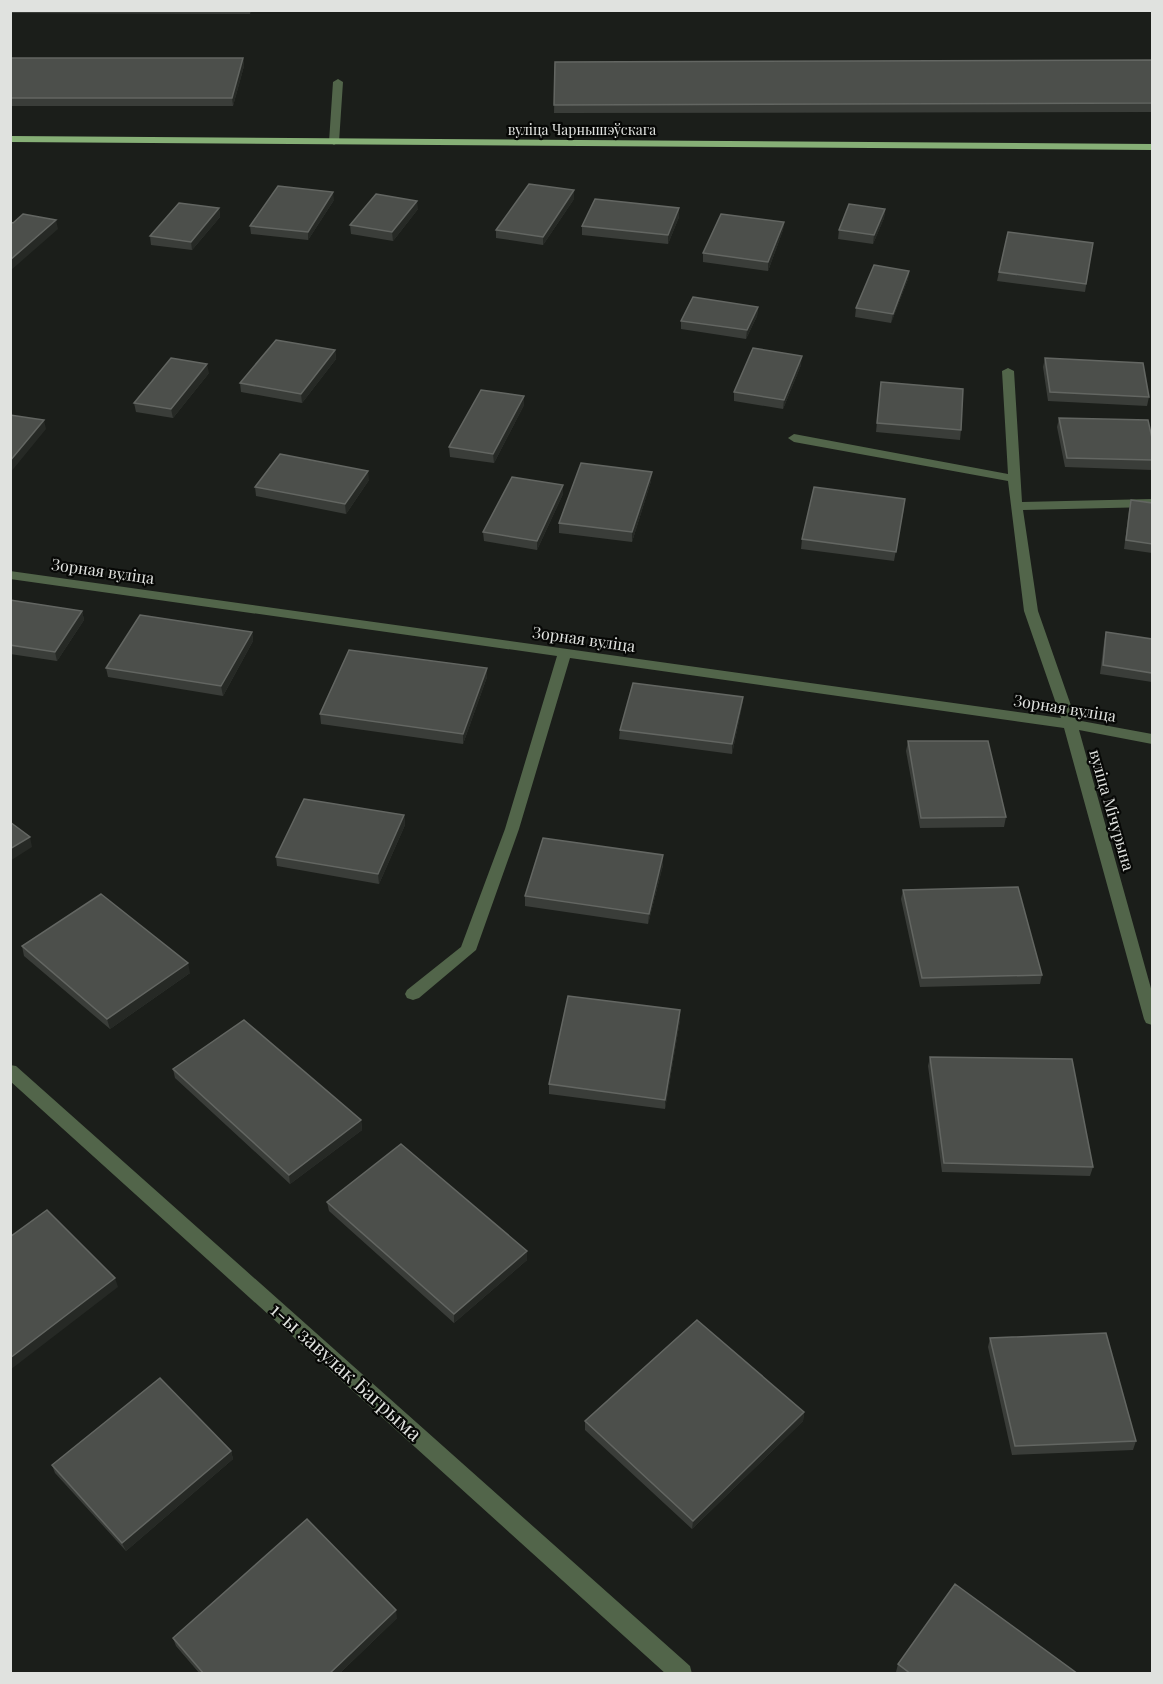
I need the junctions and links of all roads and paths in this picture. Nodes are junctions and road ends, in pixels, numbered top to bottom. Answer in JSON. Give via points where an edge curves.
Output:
{"nodes":[{"id":1,"x":338,"y":82,"type":"dead end"},
{"id":2,"x":10,"y":140,"type":"edge"},
{"id":3,"x":334,"y":142,"type":"junction"},
{"id":4,"x":1152,"y":147,"type":"edge"},
{"id":5,"x":1008,"y":371,"type":"dead end"},
{"id":6,"x":794,"y":438,"type":"dead end"},
{"id":7,"x":1015,"y":479,"type":"junction"},
{"id":8,"x":1152,"y":503,"type":"edge"},
{"id":9,"x":1016,"y":506,"type":"junction"},
{"id":10,"x":10,"y":575,"type":"edge"},
{"id":11,"x":565,"y":653,"type":"junction"},
{"id":12,"x":1070,"y":724,"type":"junction"},
{"id":13,"x":1152,"y":739,"type":"edge"},
{"id":14,"x":413,"y":994,"type":"dead end"},
{"id":15,"x":1152,"y":1019,"type":"edge"},
{"id":16,"x":10,"y":1071,"type":"edge"},
{"id":17,"x":682,"y":1674,"type":"edge"}],
"edges":[{"from":1,"to":3,"type":"street"},
{"from":2,"to":3,"type":"main road","name":"вуліца Чарнышэўскага"},
{"from":3,"to":4,"type":"main road","name":"вуліца Чарнышэўскага"},
{"from":5,"to":7,"type":"street","name":"вуліца Мічурына"},
{"from":6,"to":7,"type":"street"},
{"from":7,"to":9,"type":"street","name":"вуліца Мічурына"},
{"from":8,"to":9,"type":"street"},
{"from":9,"to":12,"type":"street","name":"вуліца Мічурына","via":[[1030,611]]},
{"from":10,"to":11,"type":"street","name":"Зорная вуліца"},
{"from":11,"to":12,"type":"street","name":"Зорная вуліца"},
{"from":11,"to":14,"type":"street","via":[[512,829],[468,950]]},
{"from":12,"to":13,"type":"street","name":"Зорная вуліца"},
{"from":12,"to":15,"type":"street","name":"вуліца Мічурына"},
{"from":16,"to":17,"type":"street","name":"1-ы завулак Багрыма"}]}
